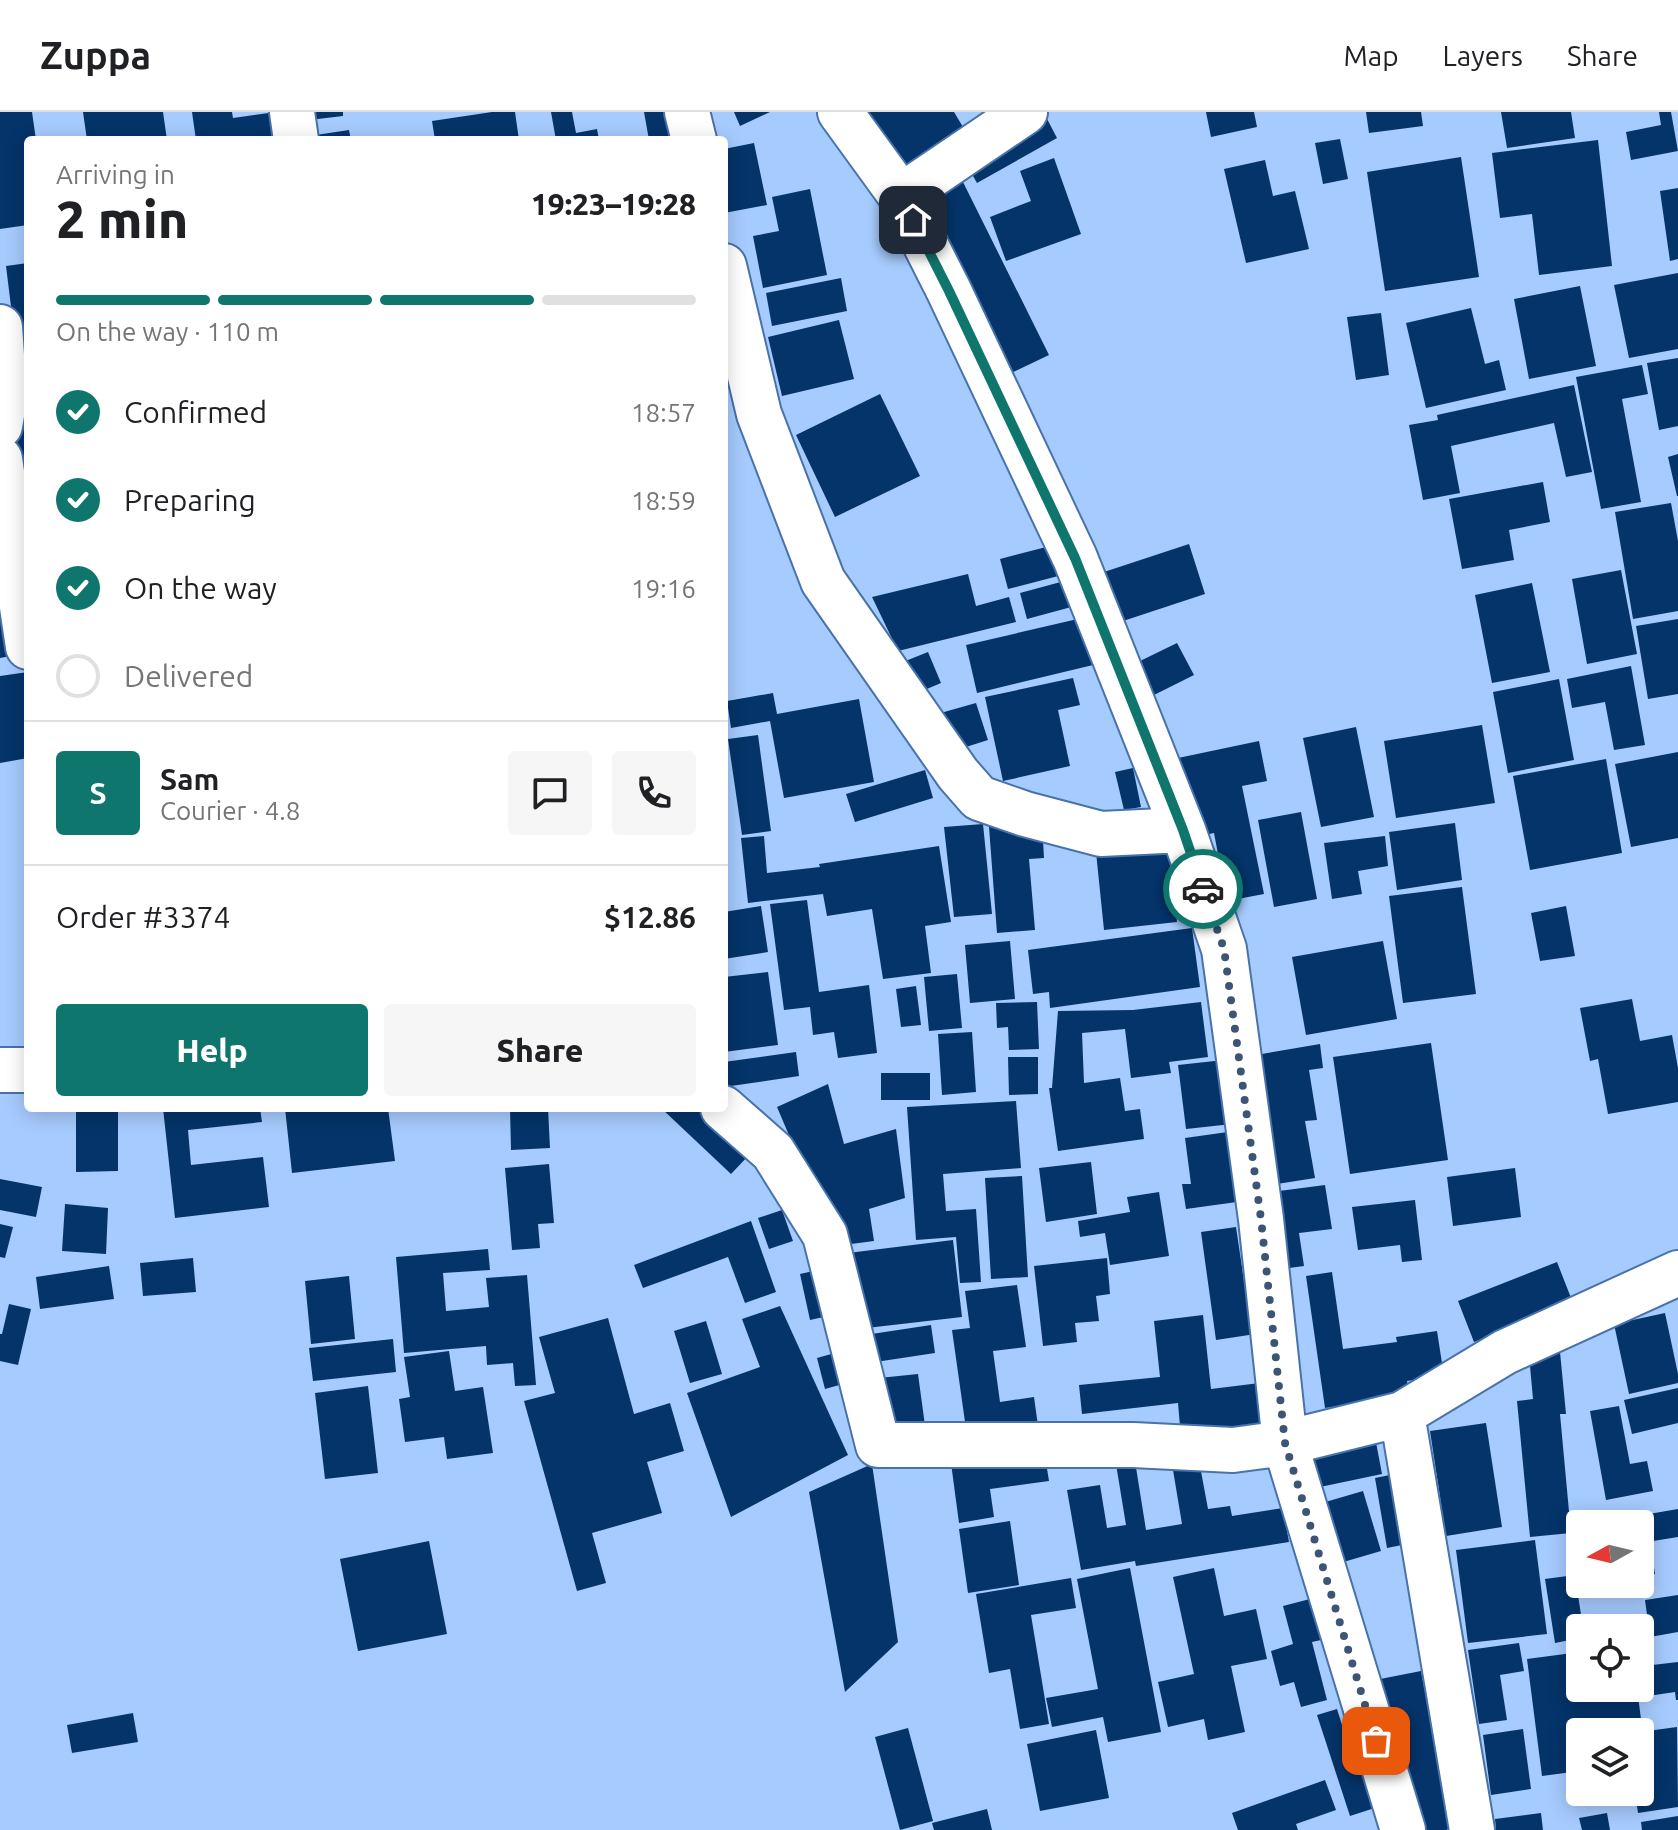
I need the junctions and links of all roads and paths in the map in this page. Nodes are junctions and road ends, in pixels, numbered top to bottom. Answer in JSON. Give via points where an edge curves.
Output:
{"nodes":[{"id":1,"x":292,"y":112,"type":"edge"},
{"id":2,"x":687,"y":112,"type":"edge"},
{"id":3,"x":840,"y":112,"type":"edge"},
{"id":4,"x":1025,"y":112,"type":"edge"},
{"id":5,"x":295,"y":136,"type":"edge"},
{"id":6,"x":693,"y":136,"type":"edge"},
{"id":7,"x":901,"y":196,"type":"junction"},
{"id":8,"x":728,"y":283,"type":"edge"},
{"id":9,"x":0,"y":327,"type":"edge"},
{"id":10,"x":11,"y":406,"type":"edge"},
{"id":11,"x":0,"y":459,"type":"edge"},
{"id":12,"x":24,"y":620,"type":"edge"},
{"id":13,"x":1183,"y":830,"type":"junction"},
{"id":14,"x":0,"y":1070,"type":"edge"},
{"id":15,"x":24,"y":1070,"type":"edge"},
{"id":16,"x":728,"y":1112,"type":"edge"},
{"id":17,"x":1678,"y":1273,"type":"edge"},
{"id":18,"x":1402,"y":1414,"type":"junction"},
{"id":19,"x":1285,"y":1443,"type":"junction"},
{"id":20,"x":1403,"y":1830,"type":"edge"},
{"id":21,"x":1472,"y":1830,"type":"edge"}],
"edges":[{"from":1,"to":5,"type":"street"},
{"from":2,"to":6,"type":"street"},
{"from":3,"to":7,"type":"street"},
{"from":4,"to":7,"type":"street"},
{"from":7,"to":13,"type":"street","via":[[1075,558]]},
{"from":8,"to":13,"type":"street","via":[[759,414],[823,581],[958,774],[979,798],[1101,834]]},
{"from":9,"to":10,"type":"street"},
{"from":11,"to":12,"type":"street"},
{"from":13,"to":19,"type":"street","via":[[1224,949]]},
{"from":14,"to":15,"type":"street"},
{"from":16,"to":19,"type":"street","via":[[773,1152],[825,1235],[878,1445],[1233,1450]]},
{"from":17,"to":18,"type":"street","via":[[1505,1352]]},
{"from":18,"to":19,"type":"street"},
{"from":18,"to":21,"type":"street"},
{"from":19,"to":20,"type":"street"}]}
